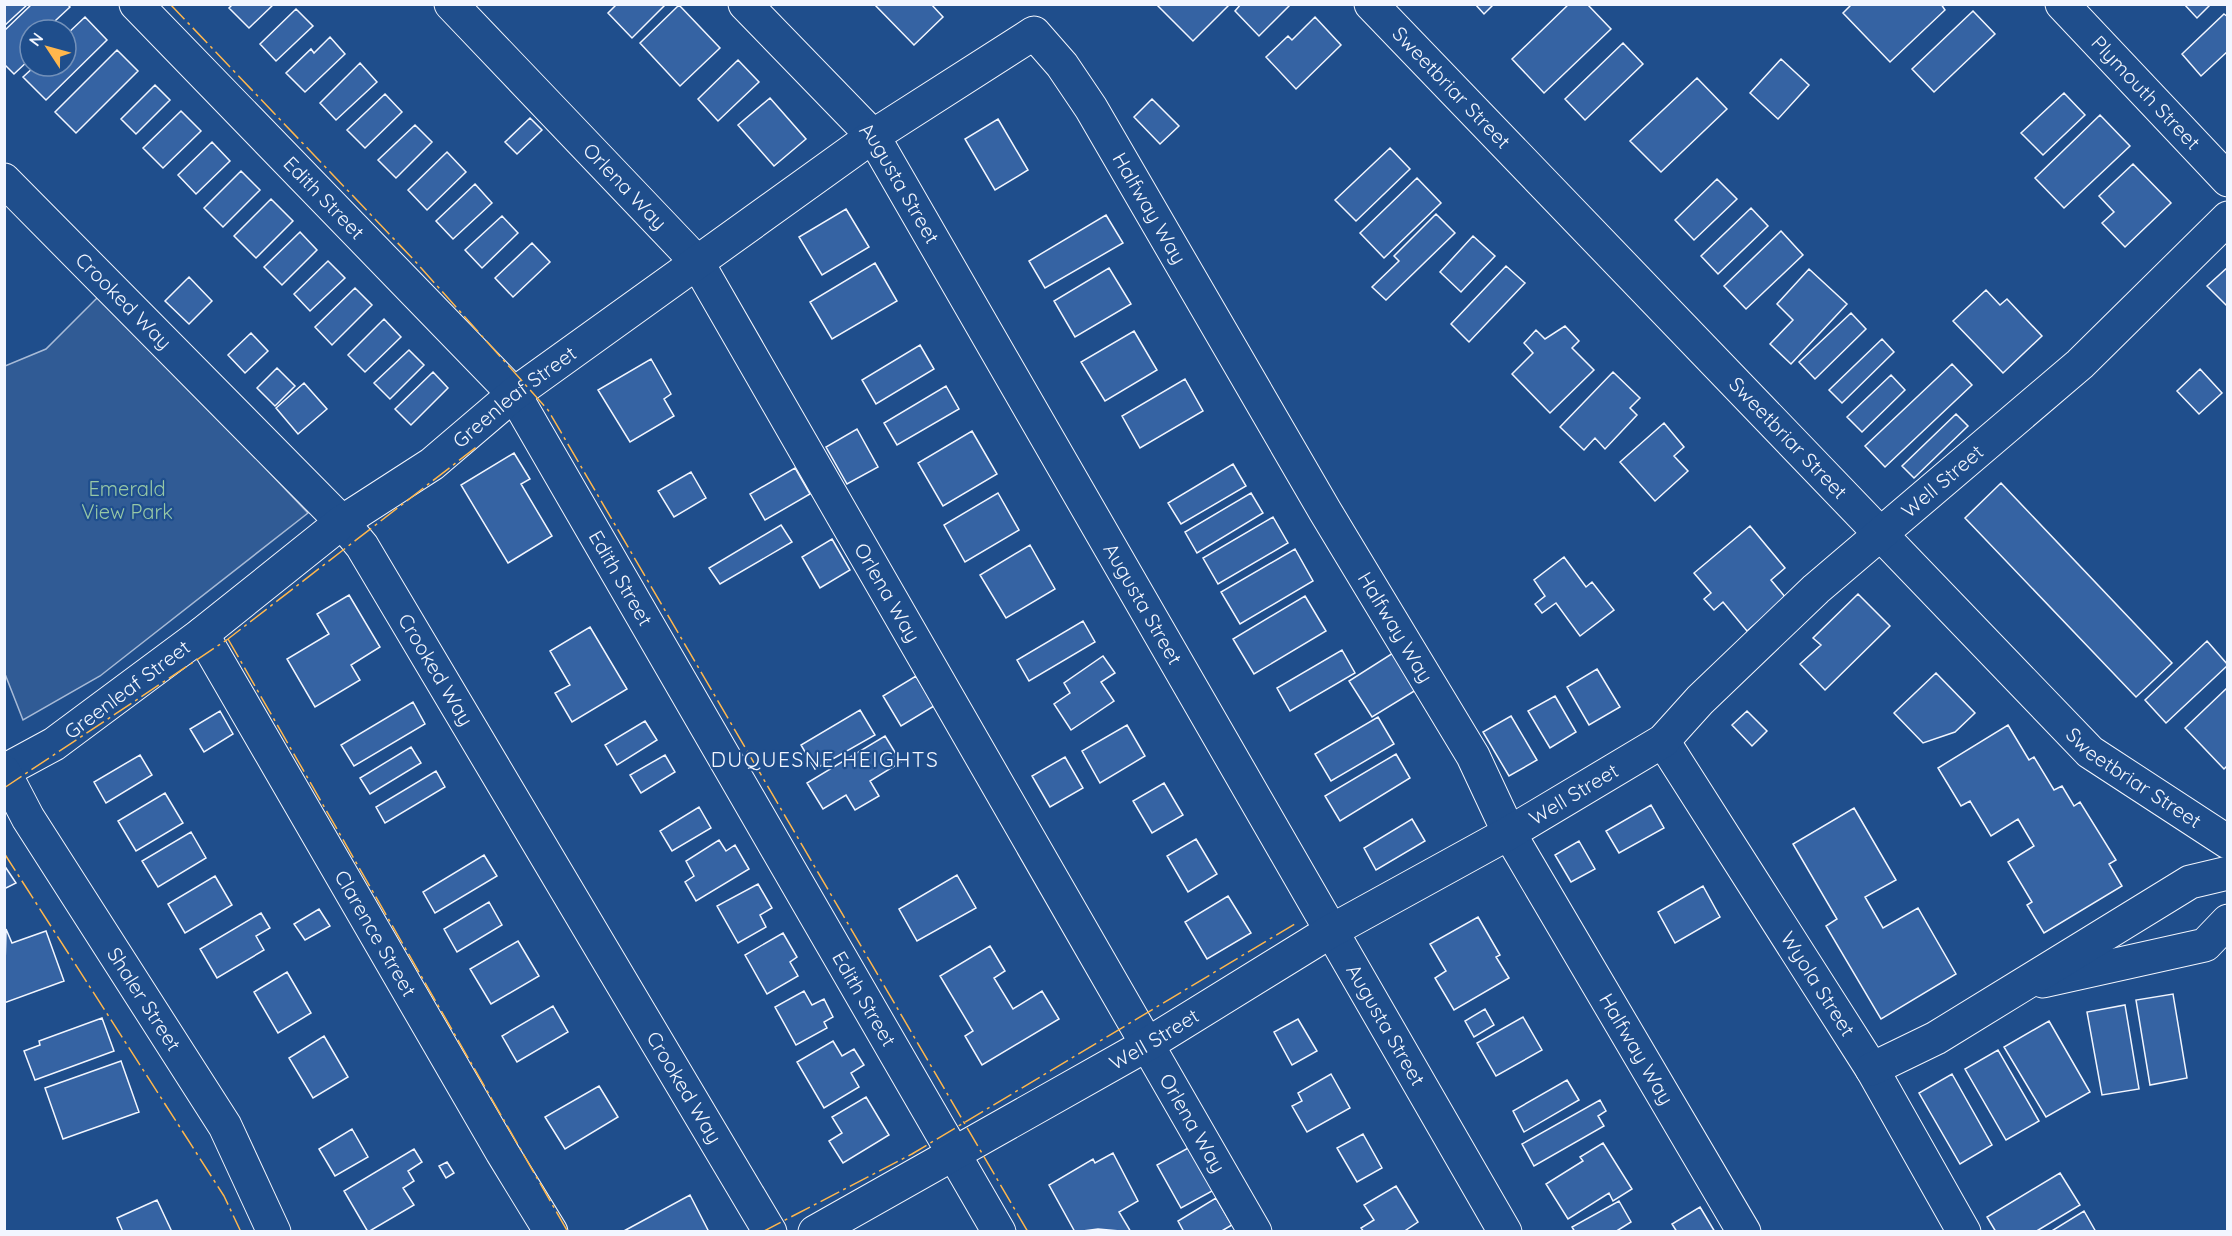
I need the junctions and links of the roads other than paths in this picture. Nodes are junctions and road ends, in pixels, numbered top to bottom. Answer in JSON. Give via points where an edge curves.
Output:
{"nodes":[{"id":1,"x":136,"y":4,"type":"edge"},
{"id":2,"x":451,"y":4,"type":"edge"},
{"id":3,"x":745,"y":4,"type":"edge"},
{"id":4,"x":1371,"y":4,"type":"edge"},
{"id":5,"x":2062,"y":4,"type":"edge"},
{"id":6,"x":1034,"y":33,"type":"joint"},
{"id":7,"x":873,"y":136,"type":"junction"},
{"id":8,"x":4,"y":180,"type":"edge"},
{"id":9,"x":2228,"y":180,"type":"edge"},
{"id":10,"x":2228,"y":218,"type":"edge"},
{"id":11,"x":697,"y":262,"type":"junction"},
{"id":12,"x":514,"y":394,"type":"junction"},
{"id":13,"x":342,"y":522,"type":"junction"},
{"id":14,"x":1880,"y":536,"type":"junction"},
{"id":15,"x":202,"y":634,"type":"junction"},
{"id":16,"x":1663,"y":741,"type":"junction"},
{"id":17,"x":4,"y":771,"type":"edge"},
{"id":18,"x":1509,"y":833,"type":"junction"},
{"id":19,"x":2228,"y":842,"type":"edge"},
{"id":20,"x":2228,"y":873,"type":"edge"},
{"id":21,"x":2228,"y":921,"type":"edge"},
{"id":22,"x":1331,"y":931,"type":"junction"},
{"id":23,"x":2018,"y":986,"type":"junction"},
{"id":24,"x":1148,"y":1044,"type":"junction"},
{"id":25,"x":1872,"y":1069,"type":"junction"},
{"id":26,"x":954,"y":1154,"type":"junction"},
{"id":27,"x":274,"y":1232,"type":"edge"},
{"id":28,"x":552,"y":1232,"type":"edge"},
{"id":29,"x":770,"y":1232,"type":"edge"},
{"id":30,"x":815,"y":1232,"type":"edge"},
{"id":31,"x":999,"y":1232,"type":"edge"},
{"id":32,"x":1255,"y":1232,"type":"edge"},
{"id":33,"x":1505,"y":1232,"type":"edge"},
{"id":34,"x":1744,"y":1232,"type":"edge"},
{"id":35,"x":1964,"y":1232,"type":"edge"}],
"edges":[{"from":1,"to":12,"type":"street","name":"Edith Street"},
{"from":2,"to":11,"type":"street","name":"Orlena Way"},
{"from":3,"to":7,"type":"street","name":"Augusta Street"},
{"from":4,"to":14,"type":"street","name":"Sweetbriar Street"},
{"from":5,"to":9,"type":"street","name":"Plymouth Street"},
{"from":6,"to":7,"type":"street","name":"Greenleaf Street"},
{"from":6,"to":18,"type":"street","name":"Halfway Way","via":[[1091,108],[1325,511],[1473,756]]},
{"from":7,"to":11,"type":"street","name":"Greenleaf Street"},
{"from":7,"to":22,"type":"street","name":"Augusta Street"},
{"from":8,"to":13,"type":"street","name":"Crooked Way"},
{"from":10,"to":14,"type":"street","name":"Well Street","via":[[2080,364]]},
{"from":11,"to":12,"type":"street","name":"Greenleaf Street"},
{"from":11,"to":24,"type":"street","name":"Orlena Way"},
{"from":12,"to":13,"type":"street","name":"Greenleaf Street","via":[[432,464]]},
{"from":12,"to":26,"type":"street","name":"Edith Street"},
{"from":13,"to":15,"type":"street","name":"Greenleaf Street"},
{"from":13,"to":29,"type":"street","name":"Crooked Way","via":[[369,557]]},
{"from":14,"to":16,"type":"street","name":"Well Street","via":[[1816,589]]},
{"from":14,"to":19,"type":"street","name":"Sweetbriar Street","via":[[2090,752]]},
{"from":15,"to":17,"type":"street","name":"Greenleaf Street","via":[[54,744]]},
{"from":15,"to":28,"type":"street","name":"Clarence Street"},
{"from":16,"to":18,"type":"street","name":"Well Street"},
{"from":16,"to":25,"type":"street","name":"Wyola Street"},
{"from":17,"to":27,"type":"street","name":"Shaler Street","via":[[28,818],[225,1126]]},
{"from":18,"to":22,"type":"street","name":"Well Street"},
{"from":18,"to":34,"type":"street","name":"Halfway Way"},
{"from":20,"to":23,"type":"street","via":[[2190,882]]},
{"from":21,"to":23,"type":"street","via":[[2205,945]]},
{"from":22,"to":24,"type":"street","name":"Well Street"},
{"from":22,"to":33,"type":"street","name":"Augusta Street"},
{"from":23,"to":25,"type":"street","via":[[1936,1038]]},
{"from":24,"to":26,"type":"street","name":"Well Street"},
{"from":24,"to":32,"type":"street","name":"Orlena Way"},
{"from":25,"to":35,"type":"street","name":"Wyola Street"},
{"from":26,"to":30,"type":"street","name":"Well Street"},
{"from":26,"to":31,"type":"street","name":"Edith Street"}]}
